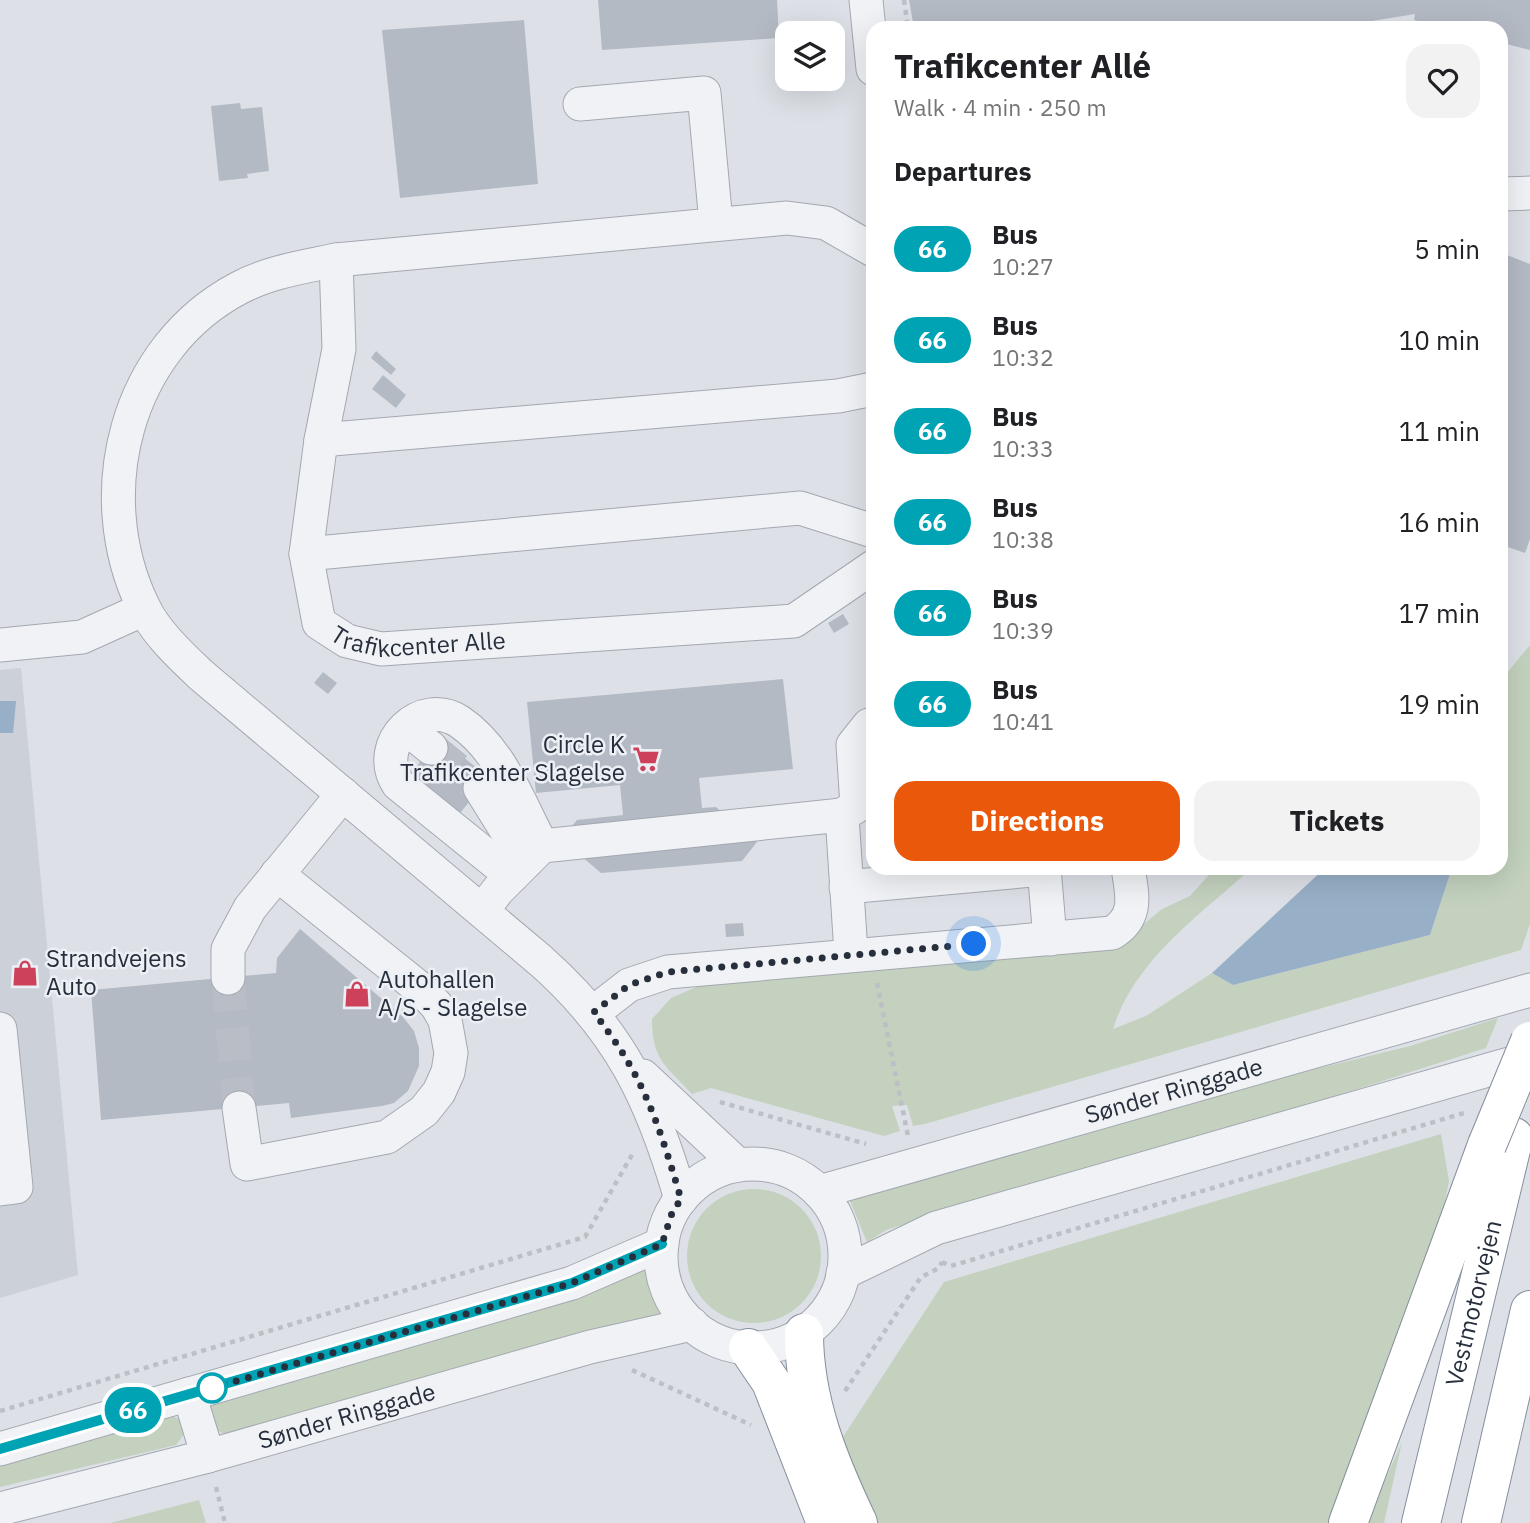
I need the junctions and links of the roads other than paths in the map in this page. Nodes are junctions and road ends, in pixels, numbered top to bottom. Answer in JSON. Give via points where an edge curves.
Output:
{"nodes":[{"id":1,"x":866,"y":0,"type":"edge"},
{"id":2,"x":868,"y":21,"type":"edge"},
{"id":3,"x":580,"y":104,"type":"dead end"},
{"id":4,"x":1530,"y":193,"type":"edge"},
{"id":5,"x":1508,"y":194,"type":"edge"},
{"id":6,"x":716,"y":223,"type":"junction"},
{"id":7,"x":866,"y":238,"type":"edge"},
{"id":8,"x":336,"y":260,"type":"junction"},
{"id":9,"x":866,"y":390,"type":"edge"},
{"id":10,"x":321,"y":440,"type":"junction"},
{"id":11,"x":866,"y":529,"type":"edge"},
{"id":12,"x":306,"y":554,"type":"junction"},
{"id":13,"x":866,"y":572,"type":"edge"},
{"id":14,"x":144,"y":609,"type":"junction"},
{"id":15,"x":0,"y":645,"type":"edge"},
{"id":16,"x":866,"y":729,"type":"edge"},
{"id":17,"x":480,"y":788,"type":"tunnel mouth"},
{"id":18,"x":343,"y":794,"type":"junction"},
{"id":19,"x":858,"y":808,"type":"edge"},
{"id":20,"x":526,"y":861,"type":"junction"},
{"id":21,"x":277,"y":874,"type":"junction"},
{"id":22,"x":978,"y":875,"type":"edge"},
{"id":23,"x":1045,"y":875,"type":"edge"},
{"id":24,"x":1129,"y":875,"type":"edge"},
{"id":25,"x":846,"y":887,"type":"junction"},
{"id":26,"x":482,"y":911,"type":"junction"},
{"id":27,"x":1050,"y":939,"type":"junction"},
{"id":28,"x":861,"y":953,"type":"junction"},
{"id":29,"x":229,"y":978,"type":"tunnel mouth"},
{"id":30,"x":1530,"y":990,"type":"edge"},
{"id":31,"x":594,"y":1012,"type":"junction"},
{"id":32,"x":0,"y":1029,"type":"edge"},
{"id":33,"x":1530,"y":1041,"type":"edge"},
{"id":34,"x":1530,"y":1058,"type":"edge"},
{"id":35,"x":628,"y":1062,"type":"junction"},
{"id":36,"x":1530,"y":1084,"type":"edge"},
{"id":37,"x":239,"y":1108,"type":"tunnel mouth"},
{"id":38,"x":1493,"y":1131,"type":"junction"},
{"id":39,"x":738,"y":1165,"type":"junction"},
{"id":40,"x":0,"y":1189,"type":"edge"},
{"id":41,"x":819,"y":1192,"type":"junction"},
{"id":42,"x":681,"y":1199,"type":"junction"},
{"id":43,"x":662,"y":1244,"type":"junction"},
{"id":44,"x":844,"y":1273,"type":"junction"},
{"id":45,"x":1530,"y":1310,"type":"edge"},
{"id":46,"x":692,"y":1324,"type":"junction"},
{"id":47,"x":804,"y":1333,"type":"junction"},
{"id":48,"x":748,"y":1348,"type":"junction"},
{"id":49,"x":189,"y":1394,"type":"junction"},
{"id":50,"x":0,"y":1449,"type":"edge"},
{"id":51,"x":208,"y":1456,"type":"junction"},
{"id":52,"x":0,"y":1509,"type":"edge"},
{"id":53,"x":825,"y":1523,"type":"edge"},
{"id":54,"x":858,"y":1523,"type":"edge"},
{"id":55,"x":1348,"y":1523,"type":"edge"},
{"id":56,"x":1421,"y":1523,"type":"edge"},
{"id":57,"x":1481,"y":1523,"type":"edge"}],
"edges":[{"from":1,"to":2,"type":"street"},
{"from":3,"to":6,"type":"street","via":[[704,93]]},
{"from":4,"to":5,"type":"street"},
{"from":6,"to":7,"type":"street","via":[[787,218],[826,223]]},
{"from":6,"to":8,"type":"street"},
{"from":8,"to":10,"type":"street","name":"Trafikcenter Alle","via":[[339,349]]},
{"from":8,"to":14,"type":"street","via":[[281,271],[239,288],[198,316],[162,355],[135,401],[119,460],[117,515],[128,572]]},
{"from":9,"to":10,"type":"street"},
{"from":10,"to":12,"type":"street","name":"Trafikcenter Alle"},
{"from":11,"to":12,"type":"street","via":[[800,508]]},
{"from":12,"to":13,"type":"street","name":"Trafikcenter Alle","via":[[319,623],[347,641],[381,649],[794,621]]},
{"from":14,"to":15,"type":"street","via":[[82,637]]},
{"from":14,"to":18,"type":"street","via":[[201,675]]},
{"from":16,"to":19,"type":"street","via":[[853,745]]},
{"from":17,"to":20,"type":"street"},
{"from":18,"to":21,"type":"street"},
{"from":18,"to":26,"type":"street"},
{"from":19,"to":20,"type":"street"},
{"from":19,"to":25,"type":"street"},
{"from":20,"to":20,"type":"street","via":[[398,784],[390,771],[397,733],[419,738],[431,715],[444,715],[459,721],[492,750]]},
{"from":20,"to":26,"type":"street"},
{"from":21,"to":29,"type":"street","via":[[250,908],[228,949]]},
{"from":21,"to":37,"type":"street","via":[[408,977],[437,1006],[450,1036],[450,1063],[439,1092],[424,1111],[387,1137],[247,1164]]},
{"from":22,"to":25,"type":"street"},
{"from":23,"to":27,"type":"street"},
{"from":24,"to":27,"type":"street","via":[[1132,909],[1121,928],[1112,933]]},
{"from":25,"to":28,"type":"street"},
{"from":26,"to":31,"type":"street"},
{"from":27,"to":28,"type":"street"},
{"from":28,"to":31,"type":"street","via":[[668,972],[629,985]]},
{"from":30,"to":41,"type":"street","name":"Sønder Ringgade"},
{"from":31,"to":35,"type":"street"},
{"from":32,"to":40,"type":"street","via":[[16,1188]]},
{"from":33,"to":38,"type":"highway","bridge":true},
{"from":34,"to":44,"type":"street","via":[[936,1228]]},
{"from":35,"to":39,"type":"street"},
{"from":35,"to":42,"type":"street","via":[[658,1126]]},
{"from":36,"to":38,"type":"highway","name":"Vestmotorvejen"},
{"from":38,"to":55,"type":"highway"},
{"from":38,"to":56,"type":"highway","name":"Vestmotorvejen"},
{"from":39,"to":41,"type":"street","via":[[782,1168]]},
{"from":39,"to":42,"type":"street","via":[[707,1177]]},
{"from":41,"to":44,"type":"street","via":[[841,1229]]},
{"from":42,"to":43,"type":"street"},
{"from":43,"to":46,"type":"street","via":[[667,1288]]},
{"from":43,"to":49,"type":"street","via":[[572,1283]]},
{"from":44,"to":47,"type":"street","via":[[829,1306]]},
{"from":45,"to":57,"type":"highway"},
{"from":46,"to":48,"type":"street","via":[[709,1336]]},
{"from":46,"to":51,"type":"street","name":"Sønder Ringgade","via":[[590,1347]]},
{"from":47,"to":48,"type":"street","via":[[777,1344]]},
{"from":47,"to":54,"type":"highway","via":[[816,1423]]},
{"from":48,"to":53,"type":"highway","via":[[771,1382]]},
{"from":49,"to":50,"type":"street"},
{"from":49,"to":51,"type":"street"},
{"from":51,"to":52,"type":"street","name":"Sønder Ringgade"}]}
